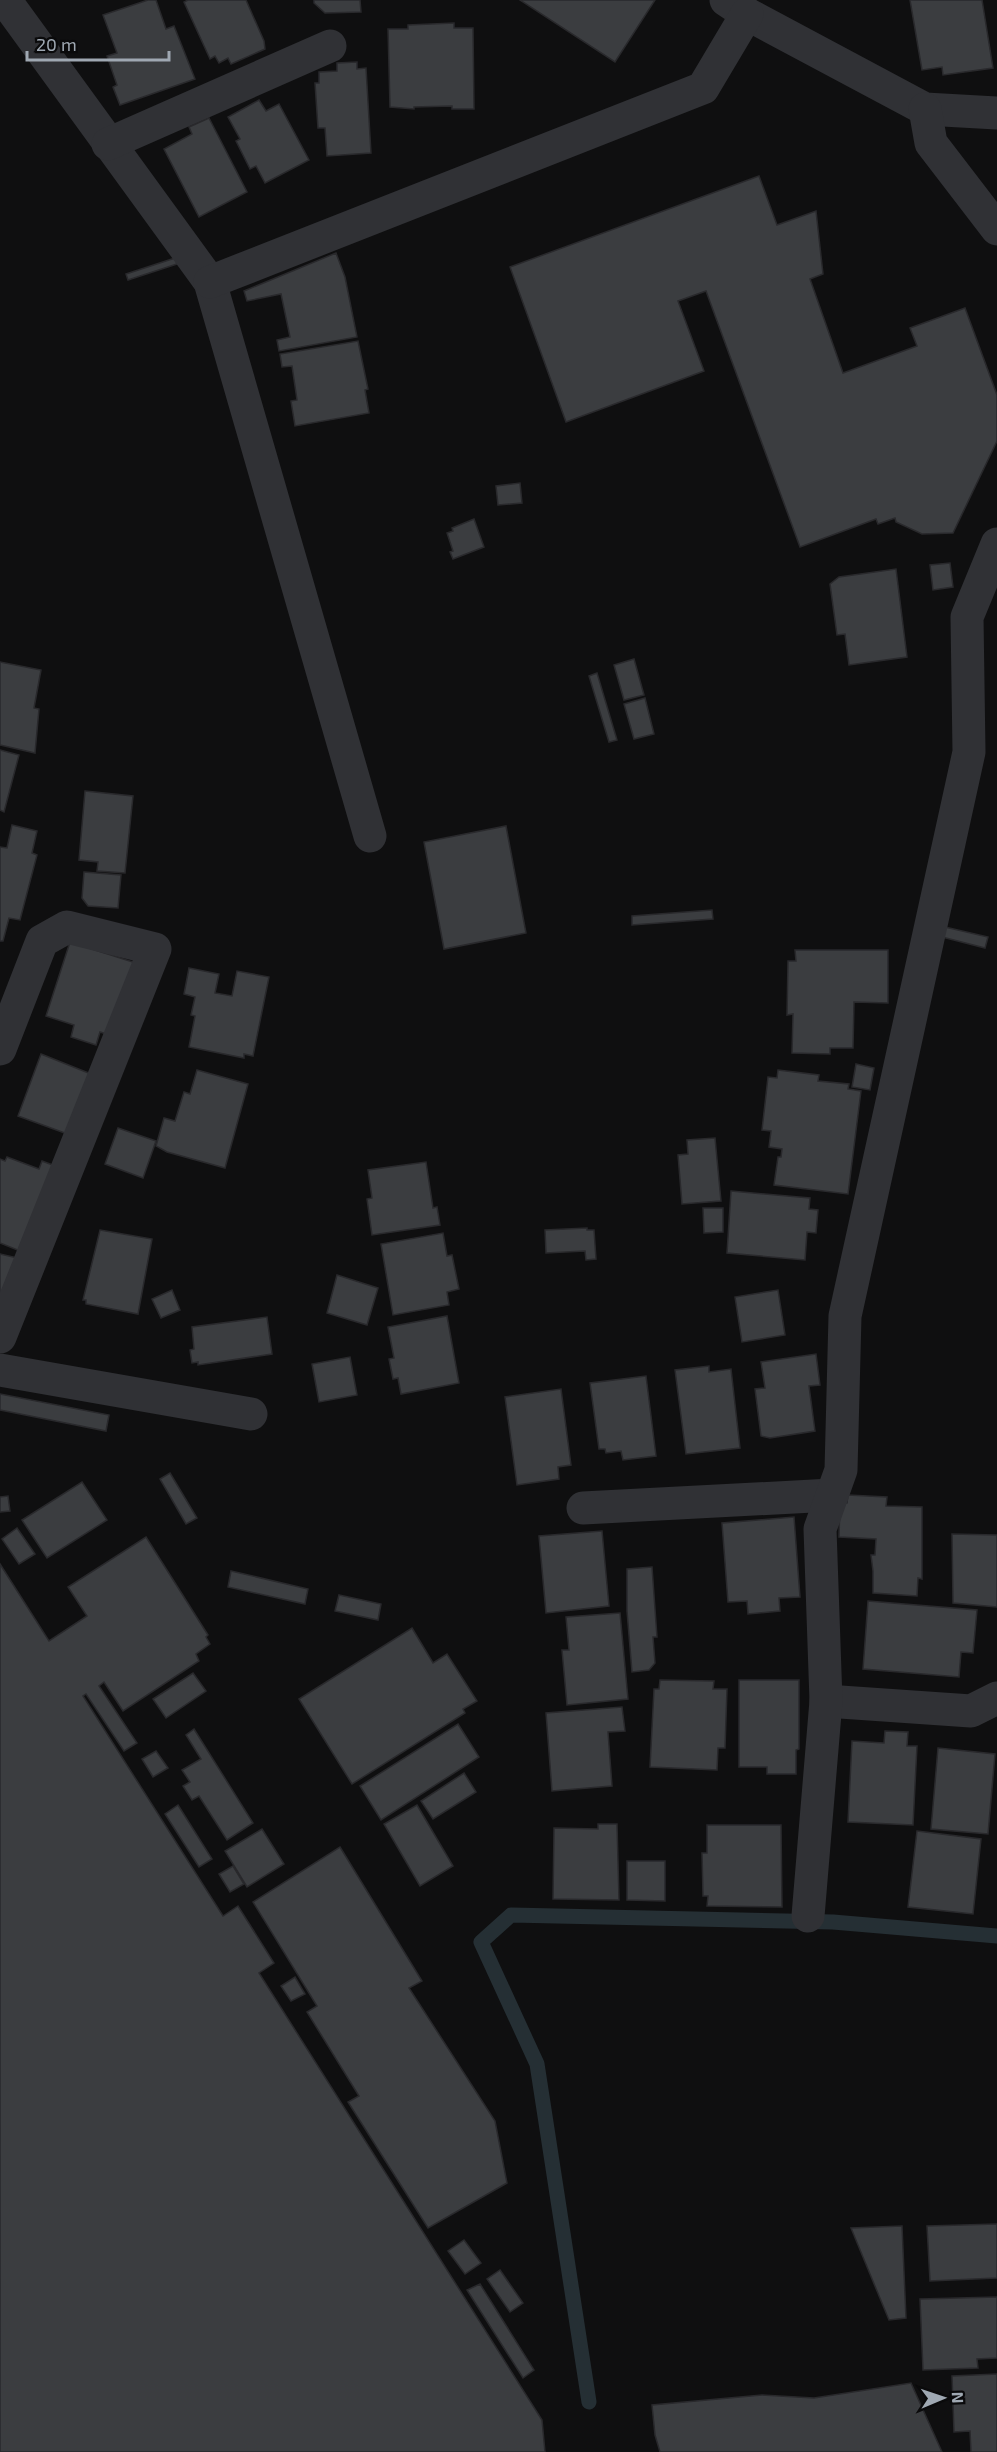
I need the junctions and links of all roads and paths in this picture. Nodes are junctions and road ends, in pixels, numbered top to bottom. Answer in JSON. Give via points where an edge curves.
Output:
{"nodes":[{"id":1,"x":4,"y":0,"type":"edge"},
{"id":2,"x":737,"y":7,"type":"edge"},
{"id":3,"x":330,"y":46,"type":"dead end"},
{"id":4,"x":925,"y":109,"type":"junction"},
{"id":5,"x":997,"y":113,"type":"edge"},
{"id":6,"x":108,"y":144,"type":"junction"},
{"id":7,"x":997,"y":229,"type":"edge"},
{"id":8,"x":210,"y":282,"type":"junction"},
{"id":9,"x":997,"y":544,"type":"edge"},
{"id":10,"x":370,"y":836,"type":"dead end"},
{"id":11,"x":0,"y":1049,"type":"edge"},
{"id":12,"x":0,"y":1337,"type":"edge"},
{"id":13,"x":0,"y":1370,"type":"edge"},
{"id":14,"x":251,"y":1414,"type":"dead end"},
{"id":15,"x":832,"y":1496,"type":"junction"},
{"id":16,"x":583,"y":1508,"type":"dead end"},
{"id":17,"x":997,"y":1698,"type":"edge"},
{"id":18,"x":826,"y":1701,"type":"junction"},
{"id":19,"x":808,"y":1916,"type":"dead end"}],
"edges":[{"from":1,"to":6,"type":"street"},
{"from":2,"to":4,"type":"street"},
{"from":2,"to":8,"type":"street","via":[[703,88]]},
{"from":3,"to":6,"type":"street"},
{"from":4,"to":5,"type":"street"},
{"from":4,"to":7,"type":"street","via":[[931,143]]},
{"from":6,"to":8,"type":"street"},
{"from":8,"to":10,"type":"street"},
{"from":9,"to":15,"type":"street","via":[[967,617],[969,752],[845,1316],[841,1470]]},
{"from":11,"to":12,"type":"street","via":[[42,941],[67,927],[155,949]]},
{"from":13,"to":14,"type":"street"},
{"from":15,"to":16,"type":"street"},
{"from":15,"to":18,"type":"street","via":[[820,1529]]},
{"from":17,"to":18,"type":"street","via":[[971,1711]]},
{"from":18,"to":19,"type":"street"}]}
